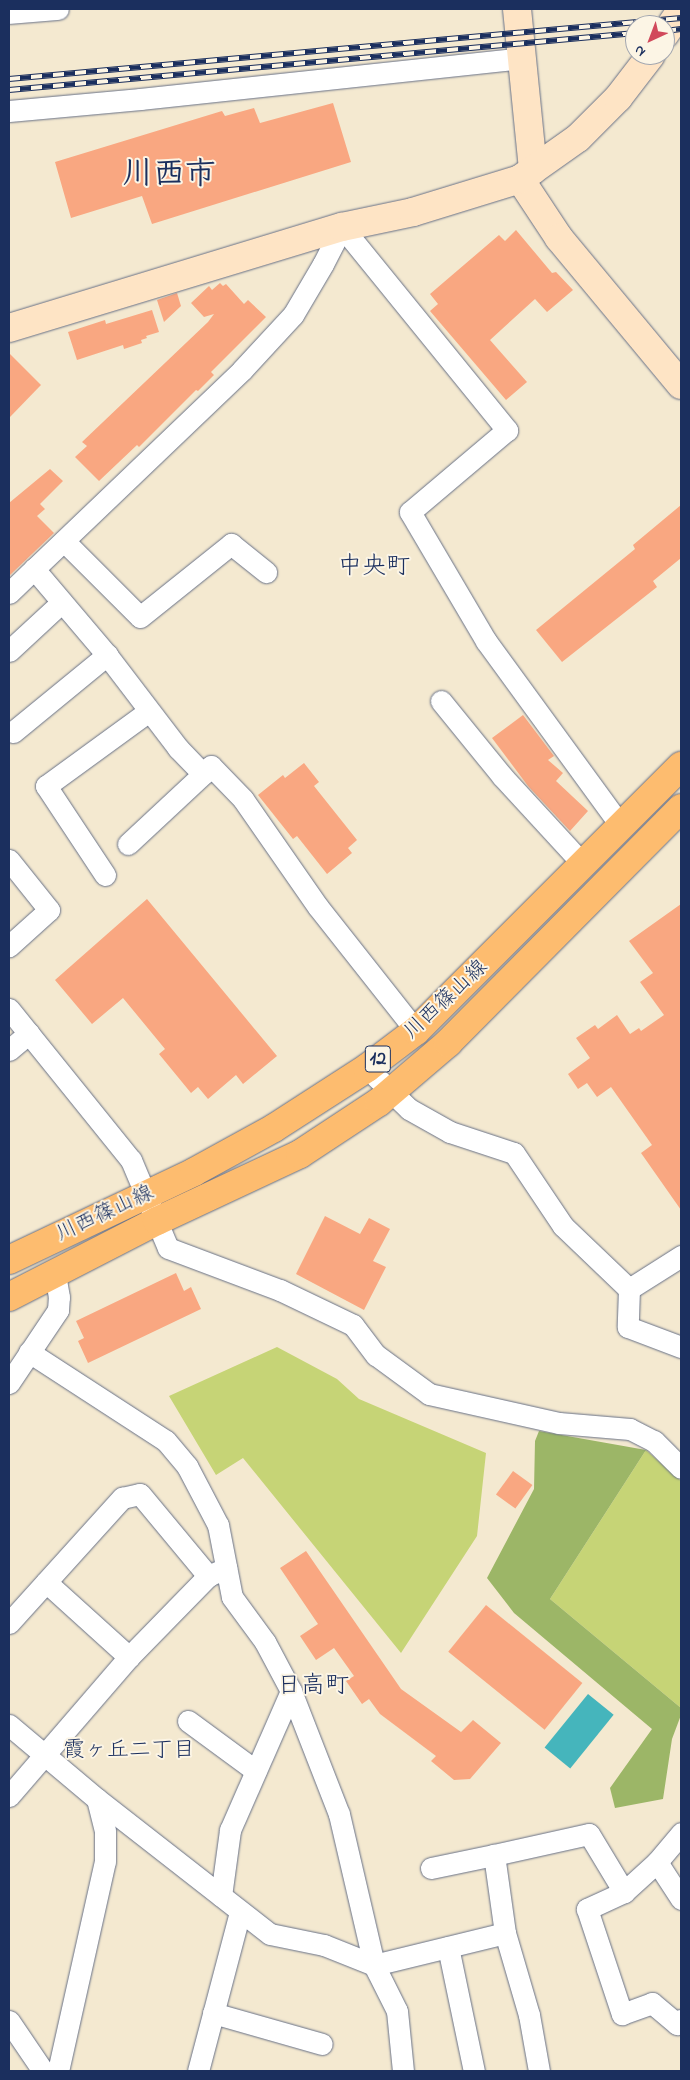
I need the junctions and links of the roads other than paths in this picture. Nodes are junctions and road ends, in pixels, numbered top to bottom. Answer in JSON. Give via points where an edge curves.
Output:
{"nodes":[{"id":1,"x":58,"y":9,"type":"edge"},
{"id":2,"x":517,"y":9,"type":"edge"},
{"id":3,"x":9,"y":13,"type":"edge"},
{"id":4,"x":522,"y":58,"type":"junction"},
{"id":5,"x":643,"y":65,"type":"edge"},
{"id":6,"x":9,"y":111,"type":"edge"},
{"id":7,"x":526,"y":174,"type":"junction"},
{"id":8,"x":342,"y":227,"type":"junction"},
{"id":9,"x":9,"y":328,"type":"edge"},
{"id":10,"x":681,"y":385,"type":"edge"},
{"id":11,"x":64,"y":541,"type":"junction"},
{"id":12,"x":34,"y":569,"type":"junction"},
{"id":13,"x":266,"y":572,"type":"dead end"},
{"id":14,"x":9,"y":593,"type":"edge"},
{"id":15,"x":62,"y":602,"type":"junction"},
{"id":16,"x":9,"y":651,"type":"edge"},
{"id":17,"x":107,"y":656,"type":"junction"},
{"id":18,"x":441,"y":701,"type":"dead end"},
{"id":19,"x":149,"y":711,"type":"junction"},
{"id":20,"x":13,"y":732,"type":"dead end"},
{"id":21,"x":681,"y":766,"type":"edge"},
{"id":22,"x":203,"y":774,"type":"junction"},
{"id":23,"x":681,"y":808,"type":"edge"},
{"id":24,"x":620,"y":826,"type":"junction"},
{"id":25,"x":128,"y":844,"type":"dead end"},
{"id":26,"x":9,"y":860,"type":"edge"},
{"id":27,"x":583,"y":864,"type":"junction"},
{"id":28,"x":105,"y":875,"type":"dead end"},
{"id":29,"x":9,"y":946,"type":"edge"},
{"id":30,"x":9,"y":1009,"type":"edge"},
{"id":31,"x":416,"y":1031,"type":"junction"},
{"id":32,"x":29,"y":1033,"type":"junction"},
{"id":33,"x":9,"y":1050,"type":"edge"},
{"id":34,"x":367,"y":1068,"type":"junction"},
{"id":35,"x":392,"y":1091,"type":"junction"},
{"id":36,"x":146,"y":1195,"type":"junction"},
{"id":37,"x":157,"y":1221,"type":"junction"},
{"id":38,"x":681,"y":1256,"type":"edge"},
{"id":39,"x":9,"y":1260,"type":"edge"},
{"id":40,"x":55,"y":1275,"type":"junction"},
{"id":41,"x":629,"y":1289,"type":"junction"},
{"id":42,"x":9,"y":1297,"type":"edge"},
{"id":43,"x":681,"y":1347,"type":"edge"},
{"id":44,"x":29,"y":1352,"type":"junction"},
{"id":45,"x":9,"y":1383,"type":"edge"},
{"id":46,"x":681,"y":1468,"type":"edge"},
{"id":47,"x":217,"y":1572,"type":"junction"},
{"id":48,"x":46,"y":1582,"type":"junction"},
{"id":49,"x":9,"y":1623,"type":"edge"},
{"id":50,"x":130,"y":1657,"type":"junction"},
{"id":51,"x":291,"y":1691,"type":"junction"},
{"id":52,"x":188,"y":1722,"type":"dead end"},
{"id":53,"x":9,"y":1725,"type":"edge"},
{"id":54,"x":44,"y":1754,"type":"junction"},
{"id":55,"x":256,"y":1771,"type":"junction"},
{"id":56,"x":9,"y":1796,"type":"edge"},
{"id":57,"x":97,"y":1799,"type":"junction"},
{"id":58,"x":681,"y":1833,"type":"edge"},
{"id":59,"x":494,"y":1856,"type":"junction"},
{"id":60,"x":657,"y":1862,"type":"junction"},
{"id":61,"x":432,"y":1868,"type":"dead end"},
{"id":62,"x":624,"y":1892,"type":"junction"},
{"id":63,"x":220,"y":1896,"type":"junction"},
{"id":64,"x":681,"y":1899,"type":"edge"},
{"id":65,"x":240,"y":1912,"type":"junction"},
{"id":66,"x":505,"y":1933,"type":"junction"},
{"id":67,"x":448,"y":1947,"type":"junction"},
{"id":68,"x":374,"y":1965,"type":"junction"},
{"id":69,"x":214,"y":2012,"type":"junction"},
{"id":70,"x":681,"y":2020,"type":"edge"},
{"id":71,"x":9,"y":2021,"type":"edge"},
{"id":72,"x":322,"y":2044,"type":"dead end"},
{"id":73,"x":43,"y":2071,"type":"edge"},
{"id":74,"x":58,"y":2071,"type":"edge"},
{"id":75,"x":198,"y":2071,"type":"edge"},
{"id":76,"x":403,"y":2071,"type":"edge"},
{"id":77,"x":474,"y":2071,"type":"edge"},
{"id":78,"x":539,"y":2071,"type":"edge"}],
"edges":[{"from":1,"to":3,"type":"street"},
{"from":2,"to":4,"type":"street"},
{"from":4,"to":6,"type":"street"},
{"from":4,"to":7,"type":"street"},
{"from":5,"to":7,"type":"street","via":[[618,98],[578,138]]},
{"from":7,"to":8,"type":"street","via":[[413,212]]},
{"from":7,"to":10,"type":"street","via":[[559,238]]},
{"from":8,"to":9,"type":"street"},
{"from":8,"to":11,"type":"street","via":[[293,315],[242,370]]},
{"from":8,"to":24,"type":"street","via":[[507,430],[410,512],[486,641]]},
{"from":11,"to":12,"type":"street"},
{"from":11,"to":13,"type":"street","via":[[140,617],[231,544]]},
{"from":12,"to":14,"type":"street"},
{"from":12,"to":15,"type":"street"},
{"from":15,"to":16,"type":"street"},
{"from":15,"to":17,"type":"street"},
{"from":17,"to":19,"type":"street"},
{"from":17,"to":20,"type":"street"},
{"from":18,"to":27,"type":"street","via":[[502,776]]},
{"from":19,"to":22,"type":"street"},
{"from":19,"to":28,"type":"street","via":[[46,786]]},
{"from":21,"to":24,"type":"main road","name":"川西篠山線","number":"12"},
{"from":22,"to":25,"type":"street"},
{"from":22,"to":31,"type":"street","via":[[211,766],[243,799],[318,907]]},
{"from":23,"to":35,"type":"main road","name":"川西篠山線","number":"12","via":[[448,1043]]},
{"from":24,"to":27,"type":"main road","name":"川西篠山線","number":"12"},
{"from":26,"to":29,"type":"street","via":[[49,910]]},
{"from":27,"to":31,"type":"main road","name":"川西篠山線","number":"12"},
{"from":30,"to":32,"type":"street"},
{"from":31,"to":34,"type":"main road","name":"川西篠山線","number":"12"},
{"from":32,"to":33,"type":"street"},
{"from":32,"to":36,"type":"street","via":[[131,1160]]},
{"from":34,"to":35,"type":"street"},
{"from":34,"to":36,"type":"main road","name":"川西篠山線","number":"12","via":[[274,1128]]},
{"from":35,"to":37,"type":"main road","name":"川西篠山線","number":"12","via":[[300,1154]]},
{"from":35,"to":41,"type":"street","via":[[410,1109],[450,1132],[514,1153],[563,1226]]},
{"from":36,"to":37,"type":"street"},
{"from":36,"to":39,"type":"main road","name":"川西篠山線","number":"12"},
{"from":37,"to":40,"type":"main road","name":"川西篠山線","number":"12"},
{"from":37,"to":46,"type":"street","via":[[168,1248],[280,1290],[353,1325],[376,1355],[429,1394],[559,1423],[630,1429],[654,1441]]},
{"from":38,"to":41,"type":"street"},
{"from":40,"to":42,"type":"main road","name":"川西篠山線","number":"12"},
{"from":40,"to":44,"type":"street","via":[[58,1310]]},
{"from":41,"to":43,"type":"street","via":[[628,1328]]},
{"from":44,"to":45,"type":"street"},
{"from":44,"to":47,"type":"street","via":[[166,1441],[187,1466],[218,1525]]},
{"from":47,"to":48,"type":"street","via":[[140,1494],[122,1498]]},
{"from":47,"to":50,"type":"street"},
{"from":47,"to":51,"type":"street","via":[[265,1642]]},
{"from":48,"to":49,"type":"street"},
{"from":48,"to":50,"type":"street"},
{"from":50,"to":54,"type":"street"},
{"from":51,"to":55,"type":"street"},
{"from":51,"to":68,"type":"street","via":[[339,1814]]},
{"from":52,"to":55,"type":"street"},
{"from":53,"to":54,"type":"street"},
{"from":54,"to":56,"type":"street"},
{"from":54,"to":57,"type":"street"},
{"from":55,"to":63,"type":"street","via":[[230,1830]]},
{"from":57,"to":63,"type":"street"},
{"from":57,"to":74,"type":"street","via":[[105,1830],[105,1861]]},
{"from":58,"to":60,"type":"street"},
{"from":59,"to":61,"type":"street"},
{"from":59,"to":62,"type":"street","via":[[590,1834]]},
{"from":59,"to":66,"type":"street"},
{"from":60,"to":62,"type":"street"},
{"from":60,"to":64,"type":"street"},
{"from":62,"to":70,"type":"street","via":[[587,1909],[622,2014],[652,2002],[677,2024]]},
{"from":63,"to":65,"type":"street"},
{"from":65,"to":68,"type":"street","via":[[270,1934],[324,1946]]},
{"from":65,"to":69,"type":"street"},
{"from":66,"to":67,"type":"street"},
{"from":66,"to":78,"type":"street","via":[[529,2015]]},
{"from":67,"to":68,"type":"street"},
{"from":67,"to":77,"type":"street"},
{"from":68,"to":76,"type":"street","via":[[397,2011]]},
{"from":69,"to":72,"type":"street"},
{"from":69,"to":75,"type":"street"},
{"from":71,"to":73,"type":"street"}]}
